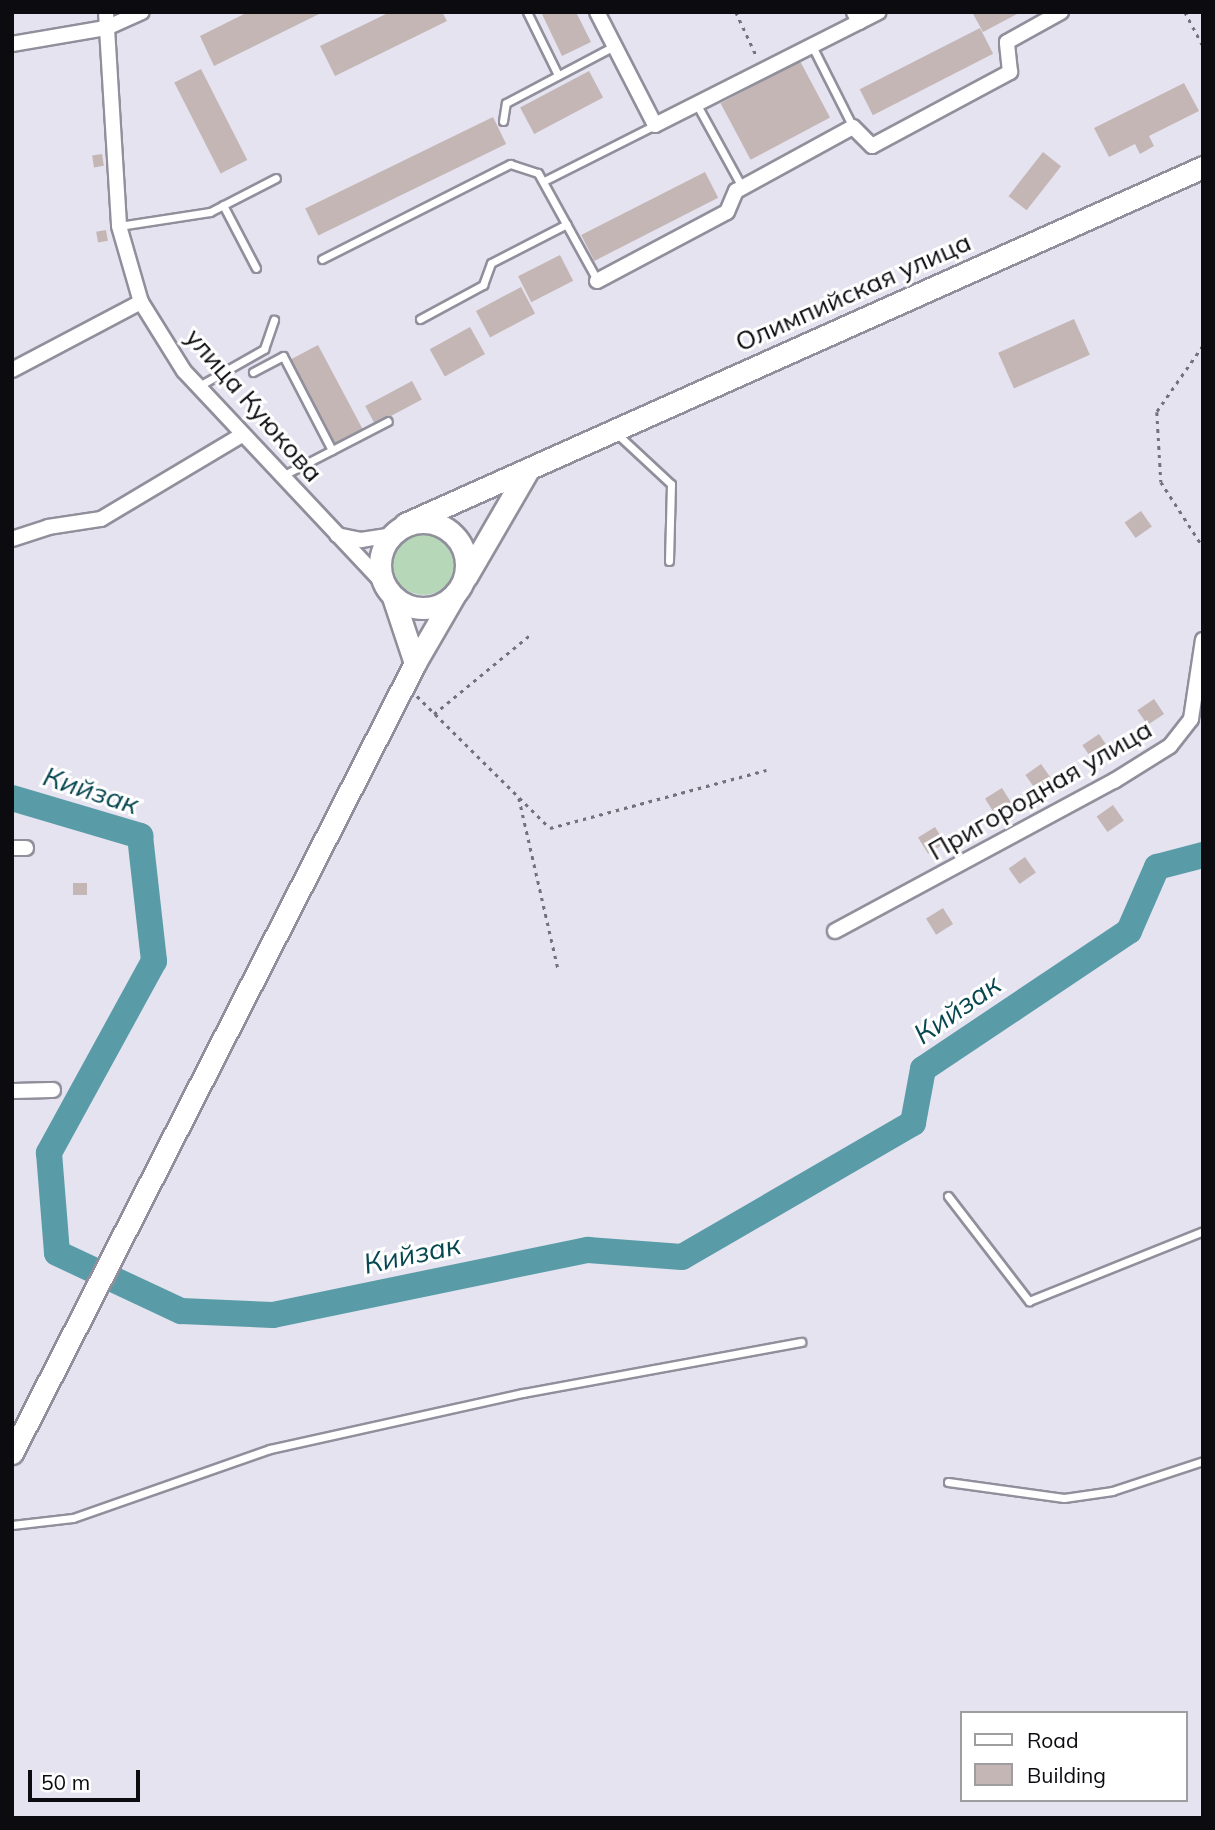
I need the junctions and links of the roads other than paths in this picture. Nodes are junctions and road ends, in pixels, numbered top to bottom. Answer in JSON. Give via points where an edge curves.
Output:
{"nodes":[{"id":1,"x":106,"y":12,"type":"edge"},
{"id":2,"x":142,"y":12,"type":"edge"},
{"id":3,"x":527,"y":12,"type":"edge"},
{"id":4,"x":597,"y":12,"type":"edge"},
{"id":5,"x":879,"y":12,"type":"edge"},
{"id":6,"x":1061,"y":12,"type":"edge"},
{"id":7,"x":857,"y":17,"type":"edge"},
{"id":8,"x":106,"y":28,"type":"junction"},
{"id":9,"x":12,"y":44,"type":"edge"},
{"id":10,"x":811,"y":45,"type":"junction"},
{"id":11,"x":614,"y":46,"type":"junction"},
{"id":12,"x":558,"y":75,"type":"junction"},
{"id":13,"x":696,"y":105,"type":"junction"},
{"id":14,"x":503,"y":121,"type":"dead end"},
{"id":15,"x":655,"y":125,"type":"junction"},
{"id":16,"x":853,"y":127,"type":"junction"},
{"id":17,"x":1203,"y":167,"type":"edge"},
{"id":18,"x":276,"y":178,"type":"dead end"},
{"id":19,"x":544,"y":181,"type":"junction"},
{"id":20,"x":742,"y":187,"type":"junction"},
{"id":21,"x":223,"y":205,"type":"junction"},
{"id":22,"x":567,"y":224,"type":"junction"},
{"id":23,"x":119,"y":226,"type":"junction"},
{"id":24,"x":322,"y":259,"type":"dead end"},
{"id":25,"x":256,"y":268,"type":"dead end"},
{"id":26,"x":597,"y":281,"type":"joint"},
{"id":27,"x":141,"y":302,"type":"junction"},
{"id":28,"x":420,"y":319,"type":"dead end"},
{"id":29,"x":274,"y":320,"type":"dead end"},
{"id":30,"x":12,"y":370,"type":"edge"},
{"id":31,"x":253,"y":372,"type":"dead end"},
{"id":32,"x":198,"y":386,"type":"junction"},
{"id":33,"x":388,"y":421,"type":"dead end"},
{"id":34,"x":612,"y":429,"type":"junction"},
{"id":35,"x":242,"y":435,"type":"junction"},
{"id":36,"x":332,"y":450,"type":"junction"},
{"id":37,"x":528,"y":470,"type":"junction"},
{"id":38,"x":281,"y":477,"type":"junction"},
{"id":39,"x":398,"y":529,"type":"junction"},
{"id":40,"x":336,"y":534,"type":"junction"},
{"id":41,"x":12,"y":539,"type":"edge"},
{"id":42,"x":669,"y":561,"type":"dead end"},
{"id":43,"x":460,"y":587,"type":"junction"},
{"id":44,"x":388,"y":590,"type":"junction"},
{"id":45,"x":1203,"y":640,"type":"edge"},
{"id":46,"x":415,"y":663,"type":"junction"},
{"id":47,"x":835,"y":932,"type":"dead end"},
{"id":48,"x":53,"y":1090,"type":"dead end"},
{"id":49,"x":12,"y":1091,"type":"edge"},
{"id":50,"x":948,"y":1196,"type":"dead end"},
{"id":51,"x":1203,"y":1231,"type":"edge"},
{"id":52,"x":801,"y":1342,"type":"dead end"},
{"id":53,"x":12,"y":1453,"type":"edge"},
{"id":54,"x":1203,"y":1461,"type":"edge"},
{"id":55,"x":948,"y":1482,"type":"dead end"},
{"id":56,"x":12,"y":1525,"type":"edge"}],
"edges":[{"from":1,"to":8,"type":"street","name":"улица Куюкова"},
{"from":2,"to":8,"type":"street"},
{"from":3,"to":12,"type":"lane"},
{"from":4,"to":11,"type":"street"},
{"from":5,"to":7,"type":"street"},
{"from":6,"to":16,"type":"street","via":[[1007,42],[1010,72],[872,146]]},
{"from":7,"to":10,"type":"street"},
{"from":8,"to":9,"type":"street"},
{"from":8,"to":23,"type":"street","name":"улица Куюкова"},
{"from":10,"to":13,"type":"street"},
{"from":10,"to":16,"type":"lane"},
{"from":11,"to":12,"type":"lane"},
{"from":11,"to":15,"type":"street"},
{"from":12,"to":14,"type":"lane","via":[[506,103]]},
{"from":13,"to":15,"type":"street"},
{"from":13,"to":20,"type":"lane"},
{"from":15,"to":19,"type":"lane"},
{"from":16,"to":20,"type":"street"},
{"from":17,"to":34,"type":"main road","name":"Олимпийская улица"},
{"from":18,"to":21,"type":"lane"},
{"from":19,"to":22,"type":"lane"},
{"from":19,"to":24,"type":"lane","via":[[538,173],[510,164]]},
{"from":20,"to":26,"type":"street","via":[[727,212]]},
{"from":21,"to":23,"type":"lane","via":[[210,212]]},
{"from":21,"to":25,"type":"lane"},
{"from":22,"to":26,"type":"lane"},
{"from":22,"to":28,"type":"lane","via":[[491,263],[483,285]]},
{"from":23,"to":27,"type":"street","name":"улица Куюкова"},
{"from":27,"to":30,"type":"street"},
{"from":27,"to":32,"type":"street","name":"улица Куюкова"},
{"from":29,"to":32,"type":"lane","via":[[264,349]]},
{"from":31,"to":36,"type":"lane","via":[[283,356]]},
{"from":32,"to":35,"type":"street","name":"улица Куюкова"},
{"from":33,"to":36,"type":"lane"},
{"from":34,"to":37,"type":"main road","name":"Олимпийская улица"},
{"from":34,"to":42,"type":"lane","via":[[671,484]]},
{"from":35,"to":38,"type":"street","name":"улица Куюкова"},
{"from":35,"to":41,"type":"street","via":[[101,519],[48,527]]},
{"from":36,"to":38,"type":"lane"},
{"from":37,"to":39,"type":"main road","name":"Олимпийская улица"},
{"from":37,"to":43,"type":"main road"},
{"from":38,"to":40,"type":"street","name":"улица Куюкова"},
{"from":39,"to":40,"type":"street","via":[[361,540]]},
{"from":39,"to":43,"type":"main road","via":[[422,520],[453,532],[463,546]]},
{"from":39,"to":44,"type":"main road","via":[[382,549]]},
{"from":40,"to":44,"type":"street","name":"улица Куюкова"},
{"from":43,"to":44,"type":"main road","via":[[425,609]]},
{"from":43,"to":46,"type":"main road"},
{"from":44,"to":46,"type":"main road"},
{"from":45,"to":47,"type":"street","name":"Пригородная улица","via":[[1191,719],[1170,746]]},
{"from":46,"to":53,"type":"main road"},
{"from":48,"to":49,"type":"street"},
{"from":50,"to":51,"type":"lane","via":[[1029,1301]]},
{"from":52,"to":56,"type":"lane","via":[[523,1393],[270,1449],[73,1518]]},
{"from":54,"to":55,"type":"lane","via":[[1112,1491],[1064,1498]]}]}
